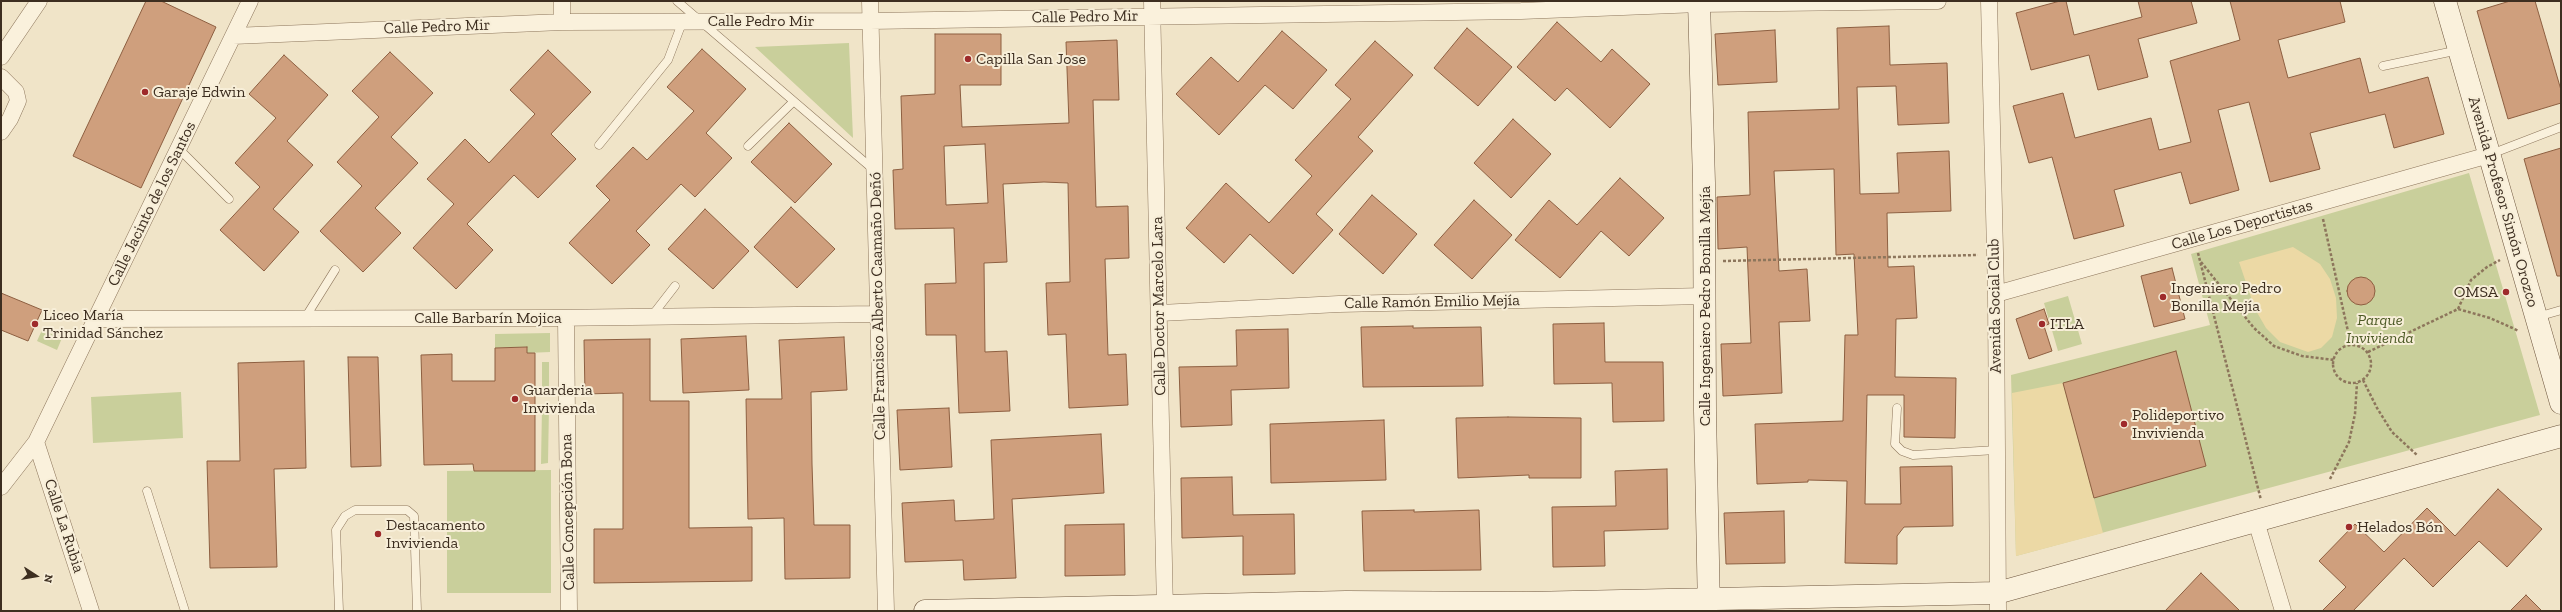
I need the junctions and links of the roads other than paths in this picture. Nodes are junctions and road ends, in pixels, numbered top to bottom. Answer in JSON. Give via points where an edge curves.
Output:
{"nodes":[{"id":1,"x":39,"y":1,"type":"edge"},
{"id":2,"x":250,"y":1,"type":"edge"},
{"id":3,"x":562,"y":1,"type":"edge"},
{"id":4,"x":677,"y":1,"type":"edge"},
{"id":5,"x":870,"y":1,"type":"edge"},
{"id":6,"x":1938,"y":1,"type":"edge"},
{"id":7,"x":1989,"y":1,"type":"edge"},
{"id":8,"x":2445,"y":1,"type":"edge"},
{"id":9,"x":1699,"y":3,"type":"edge"},
{"id":10,"x":1152,"y":8,"type":"edge"},
{"id":11,"x":870,"y":21,"type":"junction"},
{"id":12,"x":562,"y":22,"type":"junction"},
{"id":13,"x":682,"y":22,"type":"junction"},
{"id":14,"x":700,"y":22,"type":"junction"},
{"id":15,"x":233,"y":36,"type":"junction"},
{"id":16,"x":2460,"y":50,"type":"junction"},
{"id":17,"x":1,"y":57,"type":"edge"},
{"id":18,"x":2383,"y":66,"type":"dead end"},
{"id":19,"x":1,"y":78,"type":"edge"},
{"id":20,"x":794,"y":102,"type":"junction"},
{"id":21,"x":2561,"y":127,"type":"edge"},
{"id":22,"x":1,"y":132,"type":"edge"},
{"id":23,"x":599,"y":145,"type":"dead end"},
{"id":24,"x":748,"y":146,"type":"dead end"},
{"id":25,"x":179,"y":149,"type":"junction"},
{"id":26,"x":2489,"y":155,"type":"junction"},
{"id":27,"x":875,"y":171,"type":"junction"},
{"id":28,"x":229,"y":199,"type":"dead end"},
{"id":29,"x":335,"y":270,"type":"dead end"},
{"id":30,"x":675,"y":286,"type":"dead end"},
{"id":31,"x":1996,"y":294,"type":"junction"},
{"id":32,"x":1705,"y":296,"type":"junction"},
{"id":33,"x":2561,"y":310,"type":"edge"},
{"id":34,"x":1160,"y":313,"type":"junction"},
{"id":35,"x":878,"y":314,"type":"junction"},
{"id":36,"x":651,"y":317,"type":"junction"},
{"id":37,"x":566,"y":318,"type":"junction"},
{"id":38,"x":2536,"y":318,"type":"junction"},
{"id":39,"x":98,"y":319,"type":"junction"},
{"id":40,"x":304,"y":319,"type":"junction"},
{"id":41,"x":2561,"y":403,"type":"edge"},
{"id":42,"x":1896,"y":408,"type":"dead end"},
{"id":43,"x":2561,"y":436,"type":"edge"},
{"id":44,"x":36,"y":442,"type":"junction"},
{"id":45,"x":1996,"y":450,"type":"junction"},
{"id":46,"x":1,"y":487,"type":"edge"},
{"id":47,"x":147,"y":490,"type":"dead end"},
{"id":48,"x":2261,"y":519,"type":"junction"},
{"id":49,"x":1997,"y":602,"type":"edge"},
{"id":50,"x":1709,"y":604,"type":"edge"},
{"id":51,"x":1568,"y":606,"type":"edge"},
{"id":52,"x":1165,"y":608,"type":"edge"},
{"id":53,"x":91,"y":611,"type":"edge"},
{"id":54,"x":185,"y":611,"type":"edge"},
{"id":55,"x":339,"y":611,"type":"edge"},
{"id":56,"x":417,"y":611,"type":"edge"},
{"id":57,"x":569,"y":611,"type":"edge"},
{"id":58,"x":886,"y":611,"type":"edge"},
{"id":59,"x":925,"y":611,"type":"edge"},
{"id":60,"x":2283,"y":611,"type":"edge"}],
"edges":[{"from":1,"to":17,"type":"street"},
{"from":2,"to":15,"type":"street","name":"Calle Jacinto de los Santos"},
{"from":3,"to":12,"type":"street"},
{"from":4,"to":14,"type":"lane"},
{"from":5,"to":11,"type":"street","name":"Calle Francisco Alberto Caamaño Deñó"},
{"from":6,"to":9,"type":"street","name":"Calle Pedro Mir"},
{"from":7,"to":31,"type":"street","name":"Avenida Social Club"},
{"from":8,"to":16,"type":"street","name":"Avenida Profesor Simón Orozco"},
{"from":9,"to":10,"type":"street","name":"Calle Pedro Mir","via":[[1521,11]]},
{"from":9,"to":32,"type":"street","name":"Calle Ingeniero Pedro Bonilla Mejía"},
{"from":10,"to":11,"type":"street","name":"Calle Pedro Mir"},
{"from":10,"to":34,"type":"street","name":"Calle Doctor Marcelo Lara"},
{"from":11,"to":14,"type":"street","name":"Calle Pedro Mir"},
{"from":11,"to":27,"type":"street","name":"Calle Francisco Alberto Caamaño Deñó"},
{"from":12,"to":13,"type":"street","name":"Calle Pedro Mir"},
{"from":12,"to":15,"type":"street","name":"Calle Pedro Mir"},
{"from":13,"to":14,"type":"street","name":"Calle Pedro Mir"},
{"from":13,"to":23,"type":"lane","via":[[668,60]]},
{"from":14,"to":20,"type":"lane"},
{"from":15,"to":25,"type":"street","name":"Calle Jacinto de los Santos"},
{"from":16,"to":18,"type":"lane"},
{"from":16,"to":26,"type":"street","name":"Avenida Profesor Simón Orozco"},
{"from":19,"to":22,"type":"street","via":[[16,92],[18,101]]},
{"from":20,"to":24,"type":"lane"},
{"from":20,"to":27,"type":"lane"},
{"from":21,"to":26,"type":"lane"},
{"from":25,"to":28,"type":"lane"},
{"from":25,"to":39,"type":"street","name":"Calle Jacinto de los Santos"},
{"from":26,"to":31,"type":"street","name":"Calle Los Deportistas"},
{"from":26,"to":38,"type":"street","name":"Avenida Profesor Simón Orozco"},
{"from":27,"to":35,"type":"street","name":"Calle Francisco Alberto Caamaño Deñó"},
{"from":29,"to":40,"type":"lane"},
{"from":30,"to":36,"type":"lane"},
{"from":31,"to":45,"type":"street","name":"Avenida Social Club"},
{"from":32,"to":34,"type":"street","name":"Calle Ramón Emilio Mejía","via":[[1339,304]]},
{"from":32,"to":50,"type":"street","name":"Calle Ingeniero Pedro Bonilla Mejía"},
{"from":33,"to":38,"type":"lane"},
{"from":34,"to":52,"type":"street","name":"Calle Doctor Marcelo Lara"},
{"from":35,"to":36,"type":"street","name":"Calle Barbarín Mojica"},
{"from":35,"to":58,"type":"street","name":"Calle Francisco Alberto Caamaño Deñó"},
{"from":36,"to":37,"type":"street","name":"Calle Barbarín Mojica"},
{"from":37,"to":40,"type":"street","name":"Calle Barbarín Mojica"},
{"from":37,"to":57,"type":"street","name":"Calle Concepción Bona"},
{"from":38,"to":41,"type":"street","name":"Avenida Profesor Simón Orozco"},
{"from":39,"to":40,"type":"street","name":"Calle Barbarín Mojica"},
{"from":39,"to":44,"type":"street","name":"Calle Jacinto de los Santos"},
{"from":42,"to":45,"type":"lane","via":[[1895,444],[1902,451],[1913,454]]},
{"from":43,"to":48,"type":"street"},
{"from":44,"to":46,"type":"street","name":"Calle Jacinto de los Santos"},
{"from":44,"to":53,"type":"street","name":"Calle La Rubia"},
{"from":45,"to":49,"type":"street","name":"Avenida Social Club"},
{"from":47,"to":54,"type":"lane"},
{"from":48,"to":49,"type":"street"},
{"from":48,"to":60,"type":"street"},
{"from":49,"to":50,"type":"street"},
{"from":50,"to":51,"type":"street"},
{"from":51,"to":52,"type":"street"},
{"from":52,"to":59,"type":"street"},
{"from":55,"to":56,"type":"lane","via":[[336,530],[345,516],[355,510],[407,510],[414,516]]}]}
